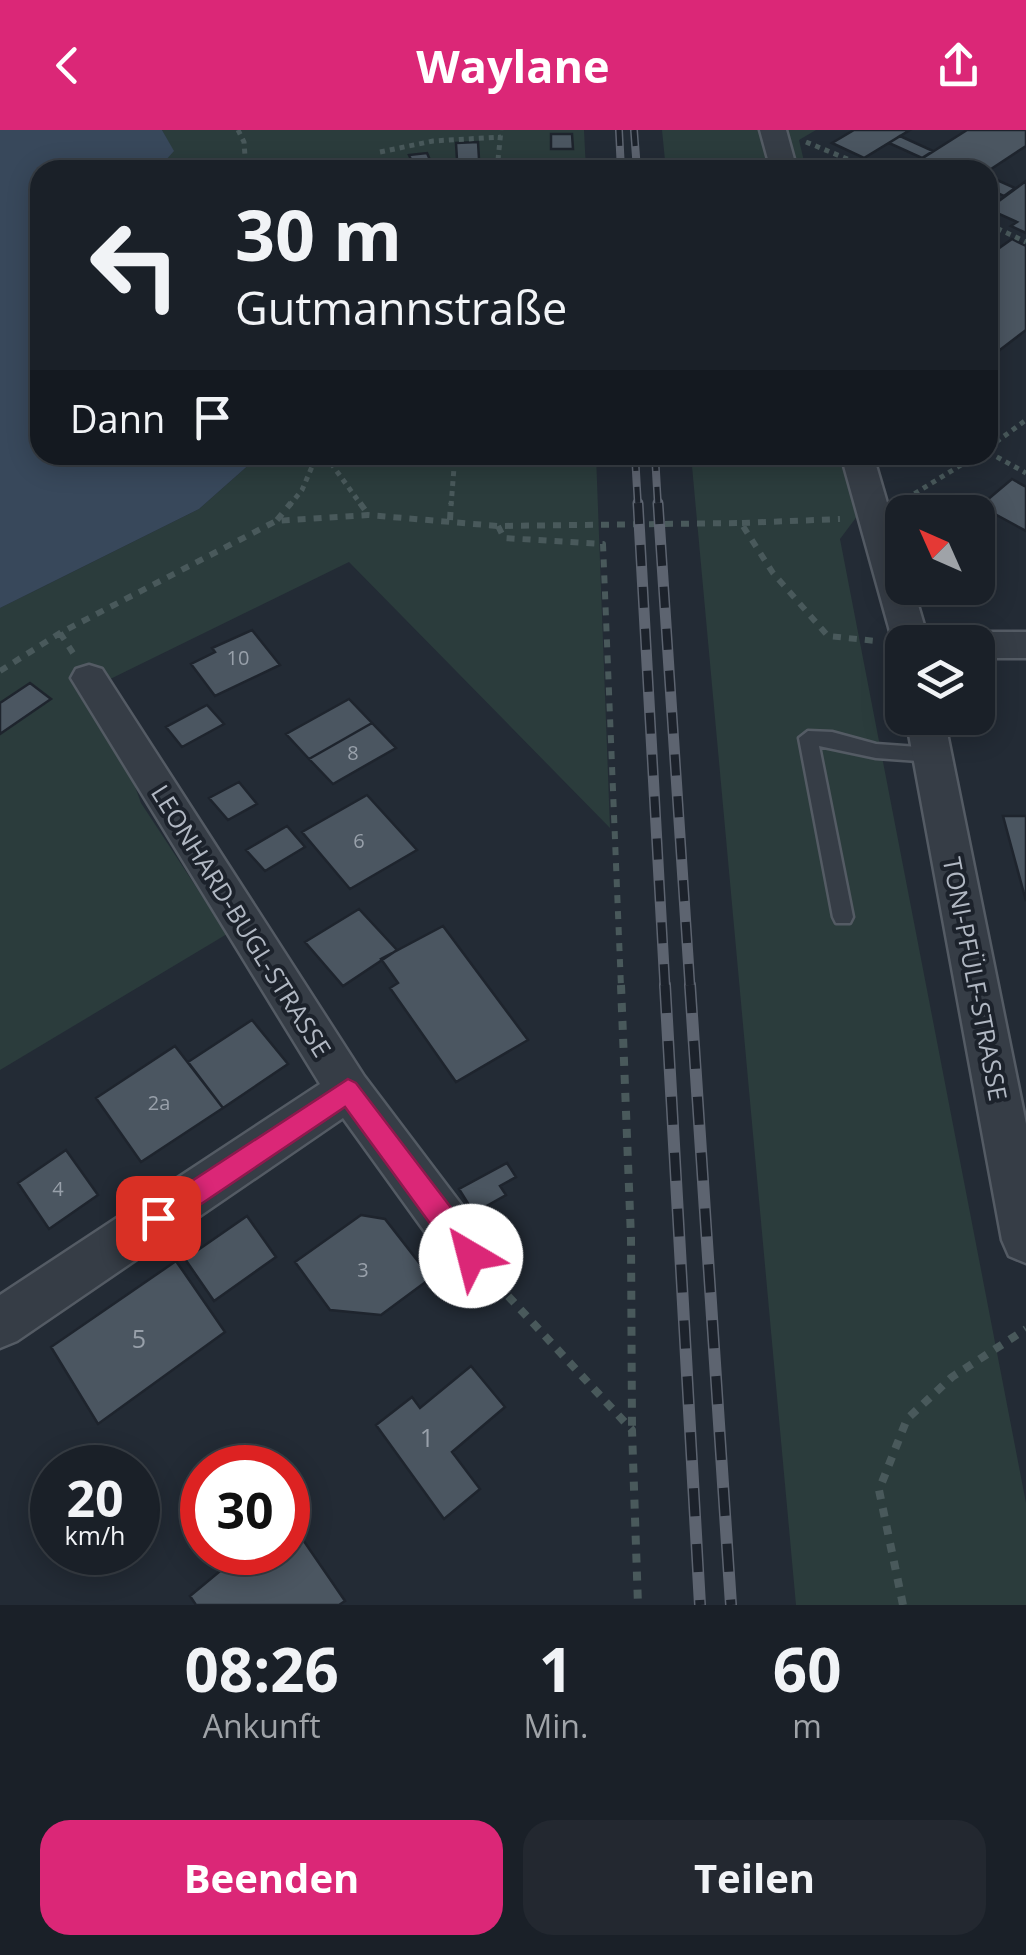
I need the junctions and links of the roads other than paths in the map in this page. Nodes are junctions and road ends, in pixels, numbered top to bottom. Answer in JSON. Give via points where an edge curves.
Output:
{"nodes":[{"id":1,"x":860,"y":465,"type":"edge"},
{"id":2,"x":894,"y":625,"type":"edge"},
{"id":3,"x":995,"y":645,"type":"edge"},
{"id":4,"x":1026,"y":645,"type":"edge"},
{"id":5,"x":89,"y":678,"type":"dead end"},
{"id":6,"x":929,"y":736,"type":"edge"},
{"id":7,"x":843,"y":917,"type":"dead end"},
{"id":8,"x":348,"y":1090,"type":"junction"},
{"id":9,"x":1026,"y":1240,"type":"edge"},
{"id":10,"x":471,"y":1256,"type":"road end"},
{"id":11,"x":0,"y":1324,"type":"edge"}],
"edges":[{"from":1,"to":2,"type":"street"},
{"from":3,"to":4,"type":"street"},
{"from":5,"to":8,"type":"street","name":"LEONHARD-BUGL-STRASSE"},
{"from":6,"to":7,"type":"lane","via":[[876,751],[808,738]]},
{"from":6,"to":9,"type":"street","name":"TONI-PFÜLF-STRASSE"},
{"from":8,"to":10,"type":"street","name":"LEONHARD-BUGL-STRASSE"},
{"from":8,"to":11,"type":"street"}]}
